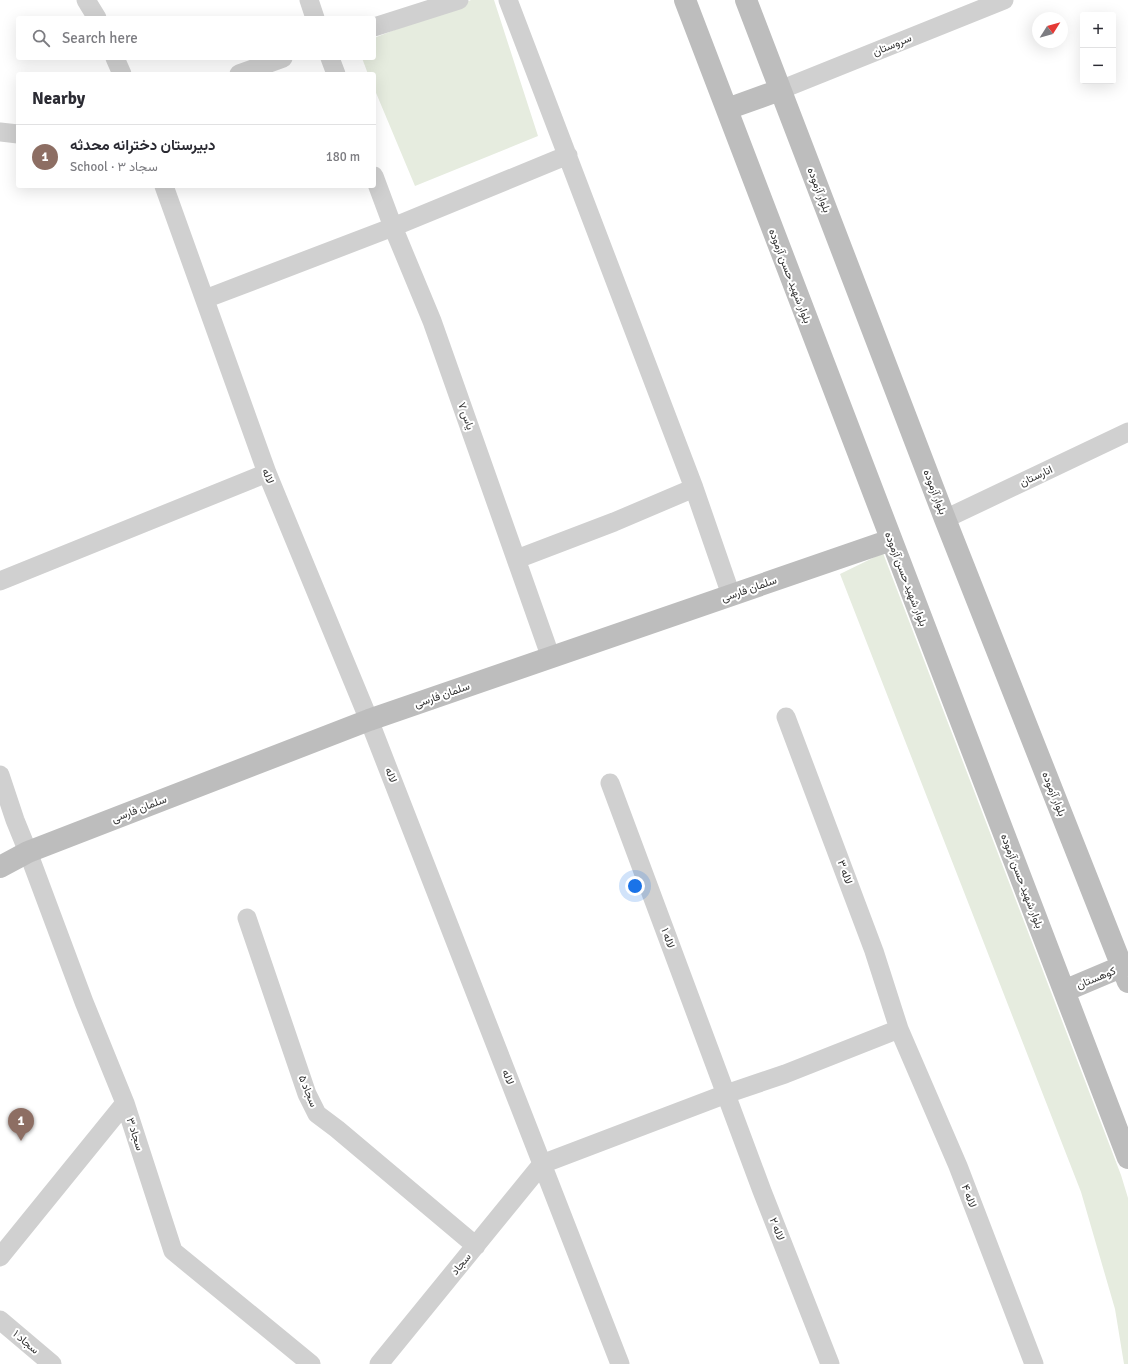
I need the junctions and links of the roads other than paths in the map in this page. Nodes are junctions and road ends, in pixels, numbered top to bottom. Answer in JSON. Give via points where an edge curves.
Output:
{"nodes":[{"id":1,"x":86,"y":0,"type":"edge"},
{"id":2,"x":309,"y":0,"type":"edge"},
{"id":3,"x":459,"y":0,"type":"edge"},
{"id":4,"x":508,"y":0,"type":"edge"},
{"id":5,"x":685,"y":0,"type":"edge"},
{"id":6,"x":746,"y":0,"type":"edge"},
{"id":7,"x":1004,"y":0,"type":"edge"},
{"id":8,"x":96,"y":16,"type":"edge"},
{"id":9,"x":314,"y":16,"type":"edge"},
{"id":10,"x":376,"y":26,"type":"edge"},
{"id":11,"x":116,"y":60,"type":"edge"},
{"id":12,"x":278,"y":60,"type":"edge"},
{"id":13,"x":331,"y":60,"type":"edge"},
{"id":14,"x":121,"y":72,"type":"edge"},
{"id":15,"x":244,"y":72,"type":"edge"},
{"id":16,"x":335,"y":72,"type":"edge"},
{"id":17,"x":780,"y":90,"type":"junction"},
{"id":18,"x":727,"y":109,"type":"junction"},
{"id":19,"x":0,"y":132,"type":"edge"},
{"id":20,"x":16,"y":134,"type":"edge"},
{"id":21,"x":568,"y":155,"type":"junction"},
{"id":22,"x":376,"y":181,"type":"edge"},
{"id":23,"x":165,"y":188,"type":"edge"},
{"id":24,"x":393,"y":227,"type":"junction"},
{"id":25,"x":205,"y":299,"type":"junction"},
{"id":26,"x":1128,"y":432,"type":"edge"},
{"id":27,"x":267,"y":473,"type":"junction"},
{"id":28,"x":694,"y":488,"type":"junction"},
{"id":29,"x":945,"y":519,"type":"junction"},
{"id":30,"x":891,"y":540,"type":"junction"},
{"id":31,"x":517,"y":559,"type":"junction"},
{"id":32,"x":0,"y":581,"type":"edge"},
{"id":33,"x":731,"y":595,"type":"junction"},
{"id":34,"x":551,"y":658,"type":"junction"},
{"id":35,"x":786,"y":717,"type":"dead end"},
{"id":36,"x":369,"y":720,"type":"junction"},
{"id":37,"x":0,"y":776,"type":"edge"},
{"id":38,"x":610,"y":783,"type":"dead end"},
{"id":39,"x":28,"y":852,"type":"junction"},
{"id":40,"x":0,"y":867,"type":"edge"},
{"id":41,"x":247,"y":918,"type":"dead end"},
{"id":42,"x":1126,"y":971,"type":"edge"},
{"id":43,"x":1064,"y":991,"type":"junction"},
{"id":44,"x":899,"y":1030,"type":"junction"},
{"id":45,"x":726,"y":1094,"type":"junction"},
{"id":46,"x":124,"y":1103,"type":"junction"},
{"id":47,"x":1128,"y":1158,"type":"edge"},
{"id":48,"x":542,"y":1164,"type":"junction"},
{"id":49,"x":476,"y":1246,"type":"junction"},
{"id":50,"x":0,"y":1257,"type":"edge"},
{"id":51,"x":0,"y":1320,"type":"edge"},
{"id":52,"x":52,"y":1364,"type":"edge"},
{"id":53,"x":311,"y":1364,"type":"edge"},
{"id":54,"x":379,"y":1364,"type":"edge"},
{"id":55,"x":620,"y":1364,"type":"edge"},
{"id":56,"x":830,"y":1364,"type":"edge"},
{"id":57,"x":1034,"y":1364,"type":"edge"}],
"edges":[{"from":1,"to":8,"type":"street"},
{"from":2,"to":9,"type":"street"},
{"from":3,"to":10,"type":"street"},
{"from":4,"to":21,"type":"street"},
{"from":5,"to":18,"type":"main road","name":"بلوار شهید حسن آزموده"},
{"from":6,"to":17,"type":"main road","name":"بلوار آزموده"},
{"from":7,"to":17,"type":"street","name":"سروستان"},
{"from":11,"to":14,"type":"street"},
{"from":12,"to":15,"type":"street"},
{"from":13,"to":16,"type":"street"},
{"from":17,"to":18,"type":"main road"},
{"from":17,"to":29,"type":"main road","name":"بلوار آزموده"},
{"from":18,"to":30,"type":"main road","name":"بلوار شهید حسن آزموده"},
{"from":19,"to":20,"type":"street"},
{"from":21,"to":24,"type":"street"},
{"from":21,"to":28,"type":"street"},
{"from":22,"to":24,"type":"street","name":"یاس ۷"},
{"from":23,"to":25,"type":"street","name":"لاله"},
{"from":24,"to":25,"type":"street"},
{"from":24,"to":31,"type":"street","name":"یاس ۷","via":[[432,321]]},
{"from":25,"to":27,"type":"street","name":"لاله"},
{"from":26,"to":29,"type":"street","name":"انارستان"},
{"from":27,"to":32,"type":"street"},
{"from":27,"to":36,"type":"street","name":"لاله"},
{"from":28,"to":31,"type":"street"},
{"from":28,"to":33,"type":"street"},
{"from":29,"to":42,"type":"main road","name":"بلوار آزموده"},
{"from":30,"to":33,"type":"main road","name":"سلمان فارسی"},
{"from":30,"to":43,"type":"main road","name":"بلوار شهید حسن آزموده"},
{"from":31,"to":34,"type":"street","name":"یاس ۷"},
{"from":33,"to":34,"type":"main road","name":"سلمان فارسی"},
{"from":34,"to":36,"type":"main road","name":"سلمان فارسی"},
{"from":35,"to":44,"type":"street","name":"لاله ۳","via":[[874,951]]},
{"from":36,"to":39,"type":"main road","name":"سلمان فارسی"},
{"from":36,"to":48,"type":"street","name":"لاله"},
{"from":37,"to":39,"type":"street","name":"سجاد ۳"},
{"from":38,"to":45,"type":"street","name":"لاله ۱"},
{"from":39,"to":40,"type":"main road","name":"سلمان فارسی"},
{"from":39,"to":46,"type":"street","name":"سجاد ۳"},
{"from":41,"to":49,"type":"street","name":"سجاد ۵","via":[[307,1094],[317,1114]]},
{"from":42,"to":43,"type":"main road","name":"کوهستان"},
{"from":43,"to":47,"type":"main road","name":"بلوار شهید حسن آزموده"},
{"from":44,"to":45,"type":"street"},
{"from":44,"to":57,"type":"street","name":"لاله ۴","via":[[958,1166]]},
{"from":45,"to":48,"type":"street"},
{"from":45,"to":56,"type":"street","name":"لاله ۲"},
{"from":46,"to":50,"type":"street"},
{"from":46,"to":53,"type":"street","name":"سجاد ۳","via":[[173,1251]]},
{"from":48,"to":49,"type":"street","name":"سجاد"},
{"from":48,"to":55,"type":"street","name":"لاله"},
{"from":49,"to":54,"type":"street","name":"سجاد"},
{"from":51,"to":52,"type":"street","name":"سجاد ۱"}]}
